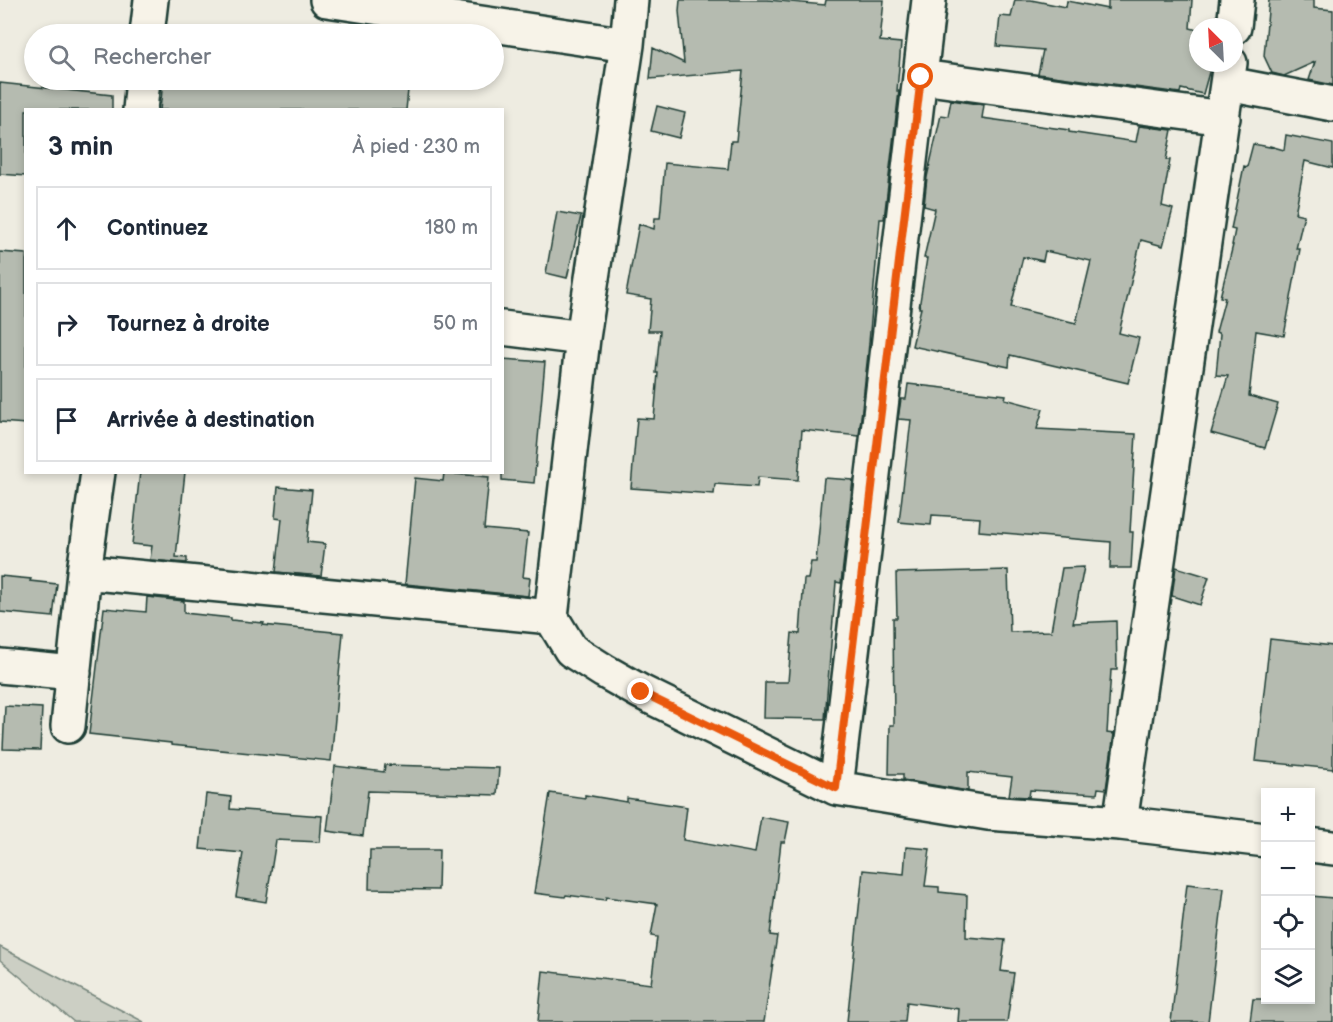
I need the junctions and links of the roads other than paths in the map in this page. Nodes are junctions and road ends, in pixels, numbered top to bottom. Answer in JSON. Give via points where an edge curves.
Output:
{"nodes":[{"id":1,"x":151,"y":0,"type":"edge"},
{"id":2,"x":327,"y":0,"type":"edge"},
{"id":3,"x":631,"y":0,"type":"edge"},
{"id":4,"x":930,"y":0,"type":"edge"},
{"id":5,"x":1237,"y":0,"type":"edge"},
{"id":6,"x":1235,"y":18,"type":"edge"},
{"id":7,"x":148,"y":24,"type":"edge"},
{"id":8,"x":487,"y":24,"type":"edge"},
{"id":9,"x":504,"y":27,"type":"edge"},
{"id":10,"x":627,"y":45,"type":"junction"},
{"id":11,"x":1229,"y":74,"type":"edge"},
{"id":12,"x":921,"y":77,"type":"junction"},
{"id":13,"x":142,"y":90,"type":"edge"},
{"id":14,"x":1333,"y":104,"type":"edge"},
{"id":15,"x":140,"y":108,"type":"edge"},
{"id":16,"x":1223,"y":118,"type":"junction"},
{"id":17,"x":504,"y":327,"type":"edge"},
{"id":18,"x":583,"y":338,"type":"junction"},
{"id":19,"x":98,"y":474,"type":"edge"},
{"id":20,"x":84,"y":572,"type":"junction"},
{"id":21,"x":551,"y":617,"type":"junction"},
{"id":22,"x":0,"y":666,"type":"edge"},
{"id":23,"x":74,"y":673,"type":"junction"},
{"id":24,"x":68,"y":726,"type":"dead end"},
{"id":25,"x":836,"y":788,"type":"junction"},
{"id":26,"x":1120,"y":823,"type":"junction"},
{"id":27,"x":1261,"y":839,"type":"edge"},
{"id":28,"x":1315,"y":846,"type":"edge"},
{"id":29,"x":1333,"y":848,"type":"edge"}],
"edges":[{"from":1,"to":7,"type":"street"},
{"from":2,"to":8,"type":"street"},
{"from":3,"to":10,"type":"street"},
{"from":4,"to":12,"type":"street"},
{"from":5,"to":6,"type":"street"},
{"from":9,"to":10,"type":"street"},
{"from":10,"to":18,"type":"street"},
{"from":11,"to":14,"type":"street"},
{"from":11,"to":16,"type":"street"},
{"from":12,"to":16,"type":"street"},
{"from":12,"to":25,"type":"street"},
{"from":13,"to":15,"type":"street"},
{"from":16,"to":26,"type":"street"},
{"from":17,"to":18,"type":"street"},
{"from":18,"to":21,"type":"street"},
{"from":19,"to":20,"type":"street"},
{"from":20,"to":21,"type":"street"},
{"from":20,"to":23,"type":"street"},
{"from":21,"to":25,"type":"street","via":[[571,650],[603,671]]},
{"from":22,"to":23,"type":"street"},
{"from":23,"to":24,"type":"street"},
{"from":25,"to":26,"type":"street","via":[[988,813]]},
{"from":26,"to":27,"type":"street"},
{"from":28,"to":29,"type":"street"}]}
